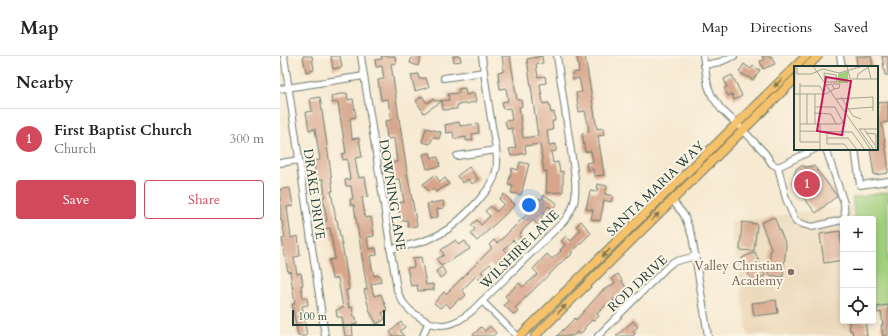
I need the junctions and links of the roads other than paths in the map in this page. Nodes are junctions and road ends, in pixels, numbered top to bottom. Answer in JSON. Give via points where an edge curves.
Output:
{"nodes":[{"id":1,"x":284,"y":56,"type":"edge"},
{"id":2,"x":362,"y":56,"type":"edge"},
{"id":3,"x":482,"y":56,"type":"edge"},
{"id":4,"x":557,"y":56,"type":"edge"},
{"id":5,"x":702,"y":56,"type":"edge"},
{"id":6,"x":734,"y":56,"type":"edge"},
{"id":7,"x":806,"y":56,"type":"edge"},
{"id":8,"x":818,"y":56,"type":"edge"},
{"id":9,"x":840,"y":56,"type":"edge"},
{"id":10,"x":704,"y":65,"type":"junction"},
{"id":11,"x":797,"y":66,"type":"edge"},
{"id":12,"x":808,"y":66,"type":"edge"},
{"id":13,"x":842,"y":66,"type":"edge"},
{"id":14,"x":794,"y":69,"type":"edge"},
{"id":15,"x":484,"y":72,"type":"junction"},
{"id":16,"x":364,"y":76,"type":"junction"},
{"id":17,"x":444,"y":78,"type":"dead end"},
{"id":18,"x":794,"y":80,"type":"edge"},
{"id":19,"x":288,"y":88,"type":"junction"},
{"id":20,"x":280,"y":89,"type":"edge"},
{"id":21,"x":740,"y":127,"type":"junction"},
{"id":22,"x":496,"y":150,"type":"junction"},
{"id":23,"x":813,"y":150,"type":"edge"},
{"id":24,"x":826,"y":150,"type":"edge"},
{"id":25,"x":855,"y":150,"type":"edge"},
{"id":26,"x":457,"y":156,"type":"dead end"},
{"id":27,"x":299,"y":160,"type":"junction"},
{"id":28,"x":280,"y":163,"type":"edge"},
{"id":29,"x":778,"y":167,"type":"junction"},
{"id":30,"x":888,"y":181,"type":"edge"},
{"id":31,"x":672,"y":200,"type":"junction"},
{"id":32,"x":390,"y":249,"type":"junction"},
{"id":33,"x":696,"y":256,"type":"junction"},
{"id":34,"x":482,"y":301,"type":"junction"},
{"id":35,"x":428,"y":323,"type":"junction"},
{"id":36,"x":325,"y":336,"type":"edge"},
{"id":37,"x":423,"y":336,"type":"edge"},
{"id":38,"x":517,"y":336,"type":"edge"},
{"id":39,"x":520,"y":336,"type":"edge"},
{"id":40,"x":535,"y":336,"type":"edge"},
{"id":41,"x":598,"y":336,"type":"edge"},
{"id":42,"x":708,"y":336,"type":"edge"}],
"edges":[{"from":1,"to":19,"type":"street","name":"DRAKE DRIVE"},
{"from":2,"to":16,"type":"street","name":"DOWNING LANE"},
{"from":3,"to":15,"type":"street"},
{"from":4,"to":34,"type":"street","name":"WILSHIRE LANE","via":[[575,178],[574,206],[563,222]]},
{"from":5,"to":10,"type":"street"},
{"from":6,"to":10,"type":"street"},
{"from":7,"to":11,"type":"main road","name":"SANTA MARIA WAY","one_way":true},
{"from":8,"to":12,"type":"main road"},
{"from":9,"to":13,"type":"street"},
{"from":10,"to":21,"type":"street","via":[[712,96],[721,109]]},
{"from":14,"to":21,"type":"main road","name":"SANTA MARIA WAY","one_way":true},
{"from":15,"to":17,"type":"street"},
{"from":15,"to":22,"type":"street"},
{"from":16,"to":19,"type":"street"},
{"from":16,"to":32,"type":"street","name":"DOWNING LANE"},
{"from":18,"to":21,"type":"main road","name":"SANTA MARIA WAY"},
{"from":19,"to":20,"type":"street"},
{"from":19,"to":27,"type":"street","name":"DRAKE DRIVE"},
{"from":21,"to":29,"type":"street","via":[[772,164]]},
{"from":21,"to":31,"type":"main road","name":"SANTA MARIA WAY"},
{"from":21,"to":39,"type":"main road","name":"SANTA MARIA WAY","one_way":true},
{"from":22,"to":26,"type":"street"},
{"from":22,"to":32,"type":"street","via":[[497,167],[493,181],[468,212],[449,229],[435,237],[422,243]]},
{"from":23,"to":29,"type":"street"},
{"from":24,"to":29,"type":"street","via":[[844,203],[845,217],[842,220],[812,227],[796,222],[786,199]]},
{"from":25,"to":30,"type":"street","via":[[860,185]]},
{"from":27,"to":28,"type":"street"},
{"from":27,"to":36,"type":"street","name":"DRAKE DRIVE"},
{"from":31,"to":33,"type":"street","via":[[684,215]]},
{"from":40,"to":31,"type":"main road","name":"SANTA MARIA WAY","one_way":true},
{"from":32,"to":35,"type":"street","name":"DOWNING LANE","via":[[400,299],[412,313]]},
{"from":33,"to":41,"type":"street","name":"ROD DRIVE","via":[[673,262]]},
{"from":33,"to":42,"type":"street"},
{"from":34,"to":35,"type":"street","name":"WILSHIRE LANE","via":[[457,322],[439,325]]},
{"from":34,"to":38,"type":"street"},
{"from":35,"to":37,"type":"street"}]}
